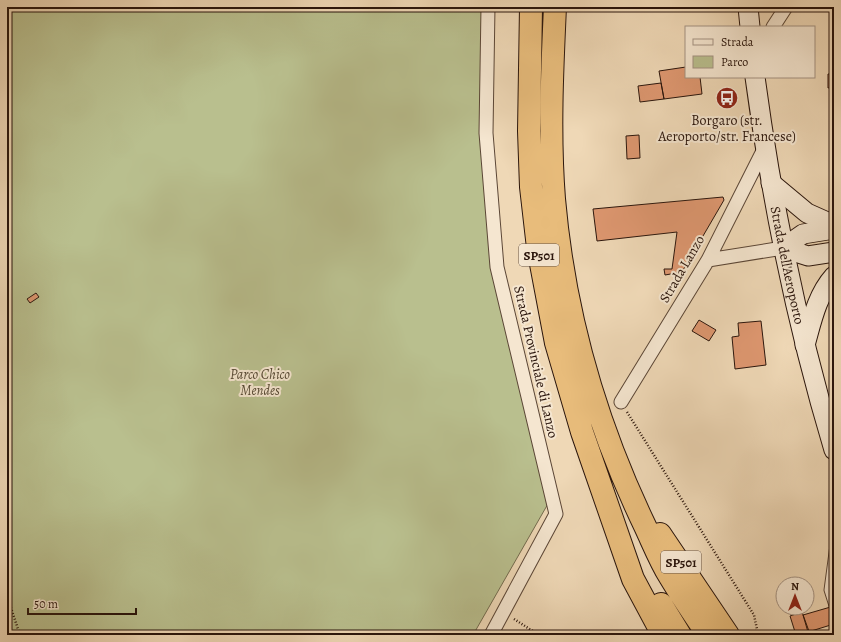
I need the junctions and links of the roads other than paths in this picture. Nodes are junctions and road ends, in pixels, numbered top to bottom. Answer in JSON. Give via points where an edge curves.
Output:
{"nodes":[{"id":1,"x":488,"y":7,"type":"edge"},
{"id":2,"x":531,"y":7,"type":"edge"},
{"id":3,"x":555,"y":7,"type":"edge"},
{"id":4,"x":748,"y":7,"type":"edge"},
{"id":5,"x":786,"y":7,"type":"edge"},
{"id":6,"x":750,"y":26,"type":"edge"},
{"id":7,"x":775,"y":26,"type":"edge"},
{"id":8,"x":755,"y":78,"type":"edge"},
{"id":9,"x":764,"y":149,"type":"junction"},
{"id":10,"x":771,"y":183,"type":"junction"},
{"id":11,"x":834,"y":225,"type":"edge"},
{"id":12,"x":834,"y":229,"type":"edge"},
{"id":13,"x":783,"y":248,"type":"junction"},
{"id":14,"x":834,"y":252,"type":"edge"},
{"id":15,"x":708,"y":260,"type":"junction"},
{"id":16,"x":834,"y":276,"type":"edge"},
{"id":17,"x":804,"y":346,"type":"junction"},
{"id":18,"x":621,"y":402,"type":"road end"},
{"id":19,"x":834,"y":450,"type":"edge"},
{"id":20,"x":629,"y":493,"type":"junction"},
{"id":21,"x":604,"y":494,"type":"junction"},
{"id":22,"x":834,"y":545,"type":"edge"},
{"id":23,"x":834,"y":609,"type":"edge"},
{"id":24,"x":491,"y":635,"type":"edge"},
{"id":25,"x":663,"y":635,"type":"edge"},
{"id":26,"x":680,"y":635,"type":"edge"},
{"id":27,"x":708,"y":635,"type":"edge"},
{"id":28,"x":728,"y":635,"type":"edge"}],
"edges":[{"from":1,"to":24,"type":"street","name":"Strada Provinciale di Lanzo","via":[[486,133],[497,267],[556,514]]},
{"from":2,"to":21,"type":"highway","number":"SP501","via":[[529,131],[531,187],[538,248],[556,343],[582,432]]},
{"from":3,"to":20,"type":"highway","number":"SP501","via":[[550,114],[554,199],[560,248],[590,389]]},
{"from":4,"to":6,"type":"street"},
{"from":5,"to":7,"type":"street"},
{"from":8,"to":9,"type":"street","name":"Strada dell'Aeroporto"},
{"from":9,"to":10,"type":"street","name":"Strada dell'Aeroporto"},
{"from":9,"to":15,"type":"street","name":"Strada Lanzo"},
{"from":10,"to":11,"type":"street","via":[[807,213]]},
{"from":10,"to":13,"type":"street","name":"Strada dell'Aeroporto"},
{"from":12,"to":13,"type":"street","via":[[803,234]]},
{"from":13,"to":14,"type":"street","via":[[808,256]]},
{"from":13,"to":15,"type":"street"},
{"from":13,"to":17,"type":"street","name":"Strada dell'Aeroporto"},
{"from":15,"to":18,"type":"street","name":"Strada Lanzo"},
{"from":16,"to":17,"type":"street","via":[[822,291]]},
{"from":17,"to":19,"type":"street","name":"Strada dell'Aeroporto"},
{"from":20,"to":27,"type":"highway","number":"SP501","via":[[669,576]]},
{"from":20,"to":28,"type":"highway","number":"SP501","via":[[674,552]]},
{"from":21,"to":25,"type":"highway","number":"SP501","via":[[634,578]]},
{"from":21,"to":26,"type":"highway","number":"SP501","via":[[652,591]]},
{"from":22,"to":23,"type":"lane","via":[[828,590]]}]}
